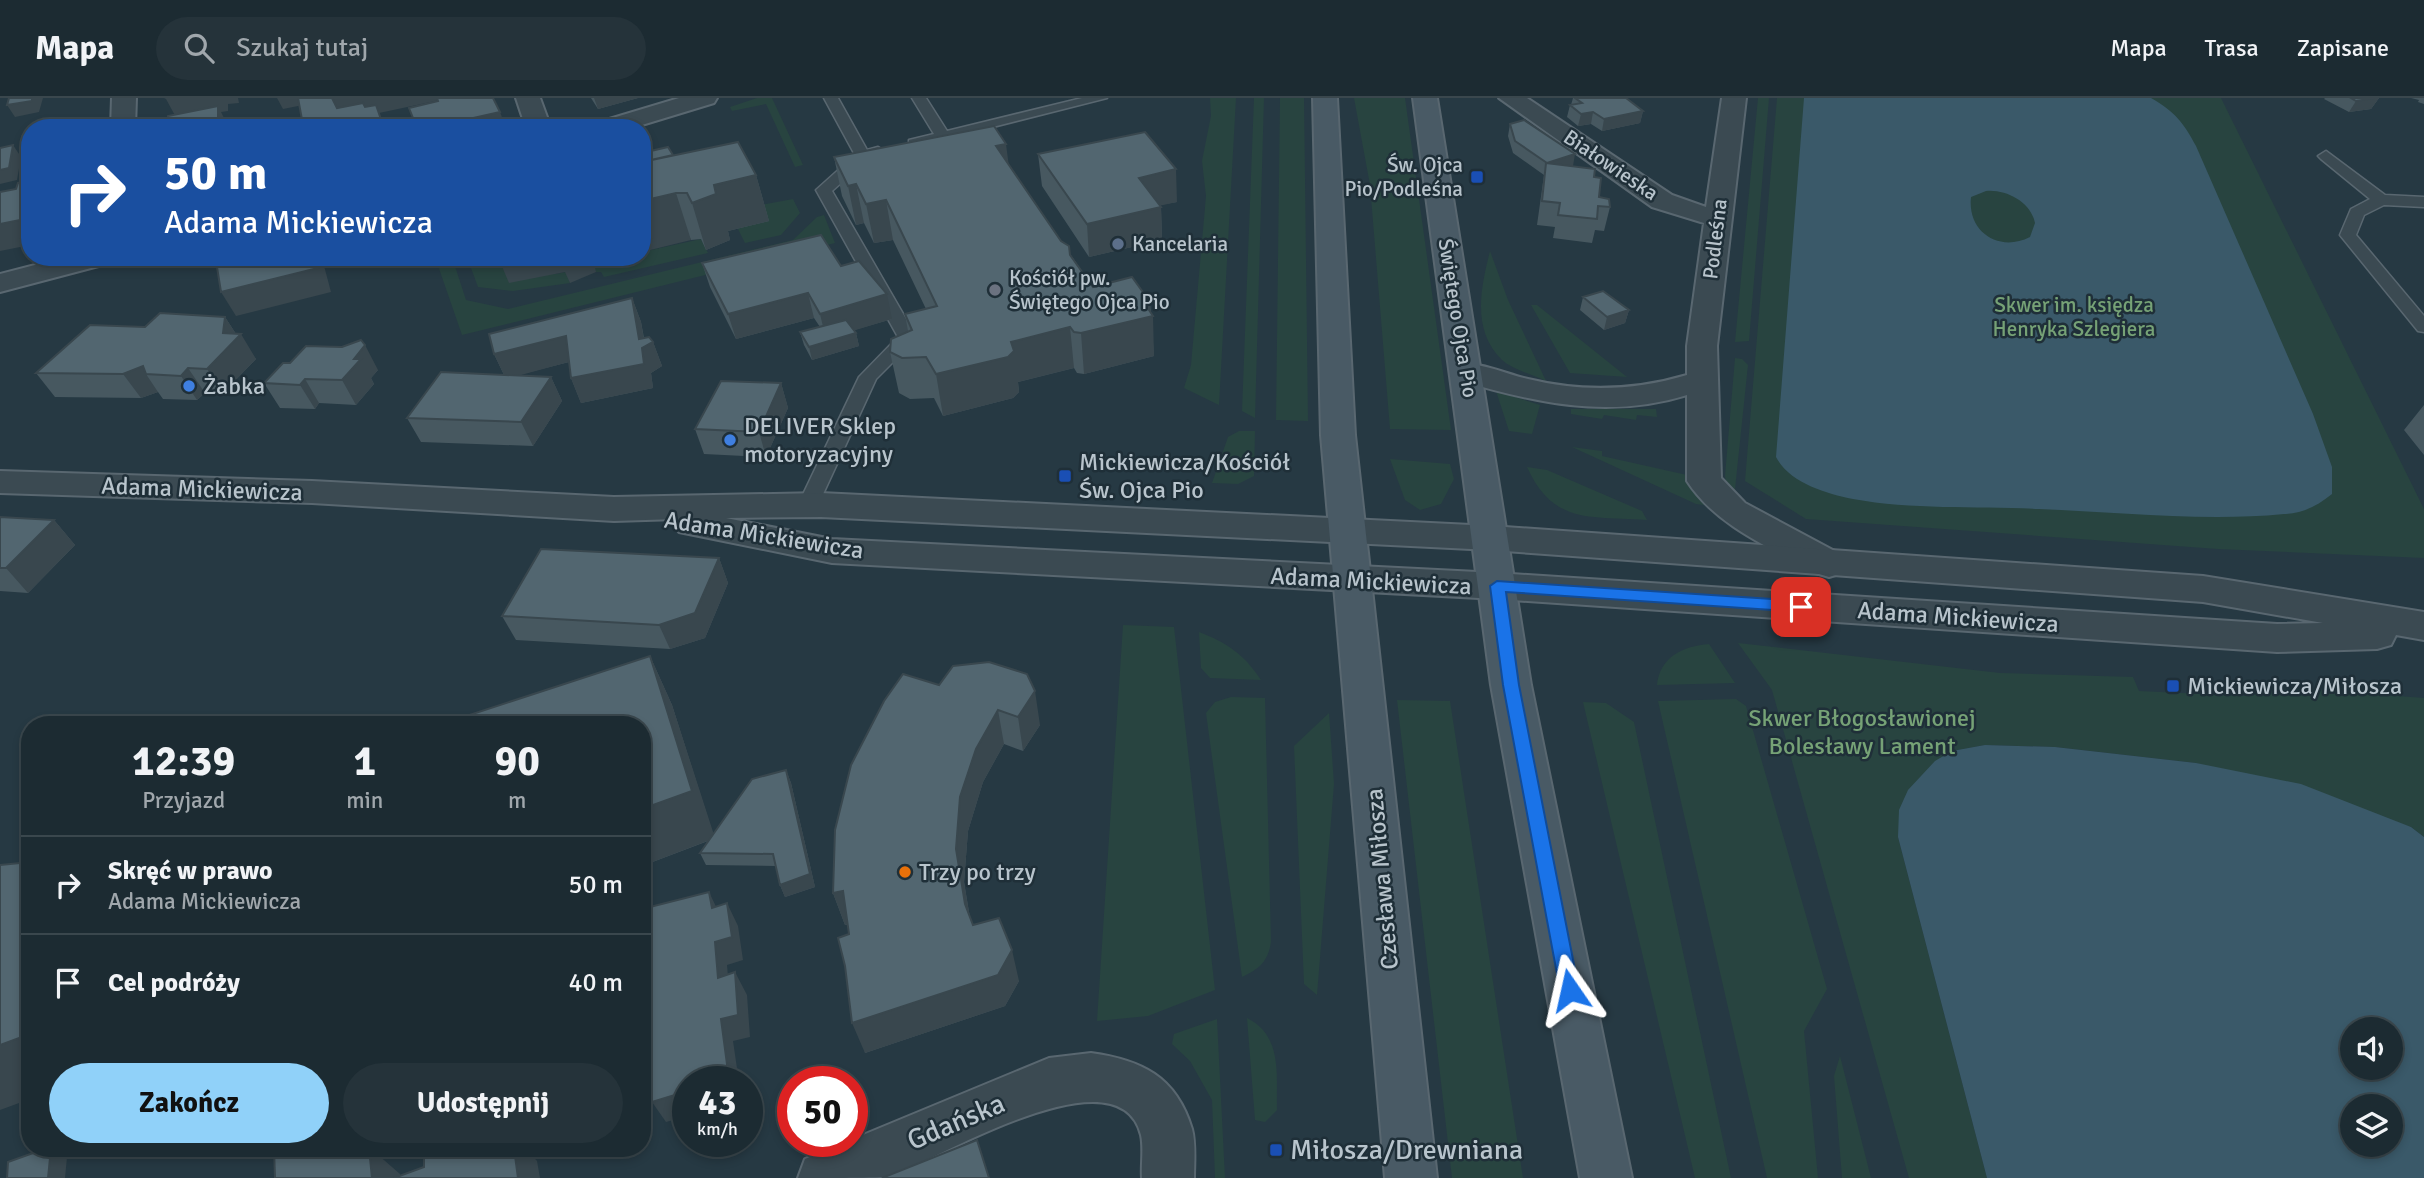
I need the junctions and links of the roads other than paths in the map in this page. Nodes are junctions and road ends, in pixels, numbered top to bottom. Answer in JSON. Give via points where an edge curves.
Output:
{"nodes":[{"id":1,"x":124,"y":98,"type":"edge"},
{"id":2,"x":528,"y":98,"type":"edge"},
{"id":3,"x":705,"y":98,"type":"edge"},
{"id":4,"x":831,"y":98,"type":"edge"},
{"id":5,"x":919,"y":98,"type":"edge"},
{"id":6,"x":1100,"y":98,"type":"edge"},
{"id":7,"x":1325,"y":98,"type":"edge"},
{"id":8,"x":1425,"y":98,"type":"edge"},
{"id":9,"x":1511,"y":98,"type":"edge"},
{"id":10,"x":1734,"y":98,"type":"edge"},
{"id":11,"x":123,"y":119,"type":"edge"},
{"id":12,"x":536,"y":119,"type":"edge"},
{"id":13,"x":635,"y":119,"type":"edge"},
{"id":14,"x":943,"y":136,"type":"junction"},
{"id":15,"x":863,"y":156,"type":"junction"},
{"id":16,"x":2326,"y":156,"type":"dead end"},
{"id":17,"x":2381,"y":200,"type":"junction"},
{"id":18,"x":2424,"y":202,"type":"edge"},
{"id":19,"x":1717,"y":218,"type":"junction"},
{"id":20,"x":65,"y":266,"type":"edge"},
{"id":21,"x":0,"y":283,"type":"edge"},
{"id":22,"x":2424,"y":327,"type":"edge"},
{"id":23,"x":1466,"y":372,"type":"junction"},
{"id":24,"x":1700,"y":381,"type":"junction"},
{"id":25,"x":0,"y":482,"type":"edge"},
{"id":26,"x":808,"y":505,"type":"junction"},
{"id":27,"x":614,"y":509,"type":"junction"},
{"id":28,"x":1346,"y":532,"type":"junction"},
{"id":29,"x":1491,"y":538,"type":"junction"},
{"id":30,"x":1829,"y":564,"type":"junction"},
{"id":31,"x":1352,"y":580,"type":"junction"},
{"id":32,"x":1497,"y":586,"type":"junction"},
{"id":33,"x":2424,"y":626,"type":"edge"},
{"id":34,"x":2424,"y":634,"type":"edge"},
{"id":35,"x":824,"y":1178,"type":"edge"},
{"id":36,"x":1168,"y":1178,"type":"edge"},
{"id":37,"x":1411,"y":1178,"type":"edge"},
{"id":38,"x":1606,"y":1178,"type":"edge"}],
"edges":[{"from":1,"to":11,"type":"street"},
{"from":2,"to":12,"type":"street"},
{"from":3,"to":13,"type":"street"},
{"from":4,"to":15,"type":"lane"},
{"from":5,"to":14,"type":"lane"},
{"from":6,"to":14,"type":"lane"},
{"from":7,"to":28,"type":"main road"},
{"from":8,"to":23,"type":"main road","name":"Świętego Ojca Pio"},
{"from":9,"to":19,"type":"street","name":"Białowieska","via":[[1662,201]]},
{"from":10,"to":19,"type":"street","name":"Podleśna"},
{"from":14,"to":15,"type":"lane"},
{"from":15,"to":26,"type":"lane","via":[[824,190],[908,338],[868,377]]},
{"from":16,"to":17,"type":"lane"},
{"from":17,"to":18,"type":"lane"},
{"from":17,"to":22,"type":"lane","via":[[2357,212],[2348,235]]},
{"from":19,"to":24,"type":"street","name":"Podleśna"},
{"from":20,"to":21,"type":"street"},
{"from":23,"to":24,"type":"street","via":[[1562,398],[1590,400],[1661,395]]},
{"from":23,"to":29,"type":"main road","name":"Świętego Ojca Pio"},
{"from":24,"to":30,"type":"street","name":"Podleśna","via":[[1704,481],[1733,511]]},
{"from":25,"to":27,"type":"street","name":"Adama Mickiewicza","via":[[312,492]]},
{"from":26,"to":27,"type":"street","name":"Adama Mickiewicza"},
{"from":26,"to":28,"type":"street","name":"Adama Mickiewicza"},
{"from":27,"to":31,"type":"street","name":"Adama Mickiewicza","via":[[832,551]]},
{"from":28,"to":29,"type":"street","name":"Adama Mickiewicza"},
{"from":28,"to":31,"type":"main road","name":"Czesława Miłosza"},
{"from":29,"to":30,"type":"street","name":"Adama Mickiewicza"},
{"from":29,"to":32,"type":"main road","name":"Świętego Ojca Pio"},
{"from":30,"to":33,"type":"street","name":"Adama Mickiewicza","via":[[2203,589]]},
{"from":31,"to":32,"type":"street","name":"Adama Mickiewicza"},
{"from":31,"to":37,"type":"main road","name":"Czesława Miłosza"},
{"from":32,"to":34,"type":"street","name":"Adama Mickiewicza","via":[[2277,638]]},
{"from":32,"to":38,"type":"main road","via":[[1516,709]]},
{"from":35,"to":36,"type":"street","name":"Gdańska","via":[[1049,1082],[1091,1077],[1125,1082],[1150,1101],[1167,1131]]}]}
